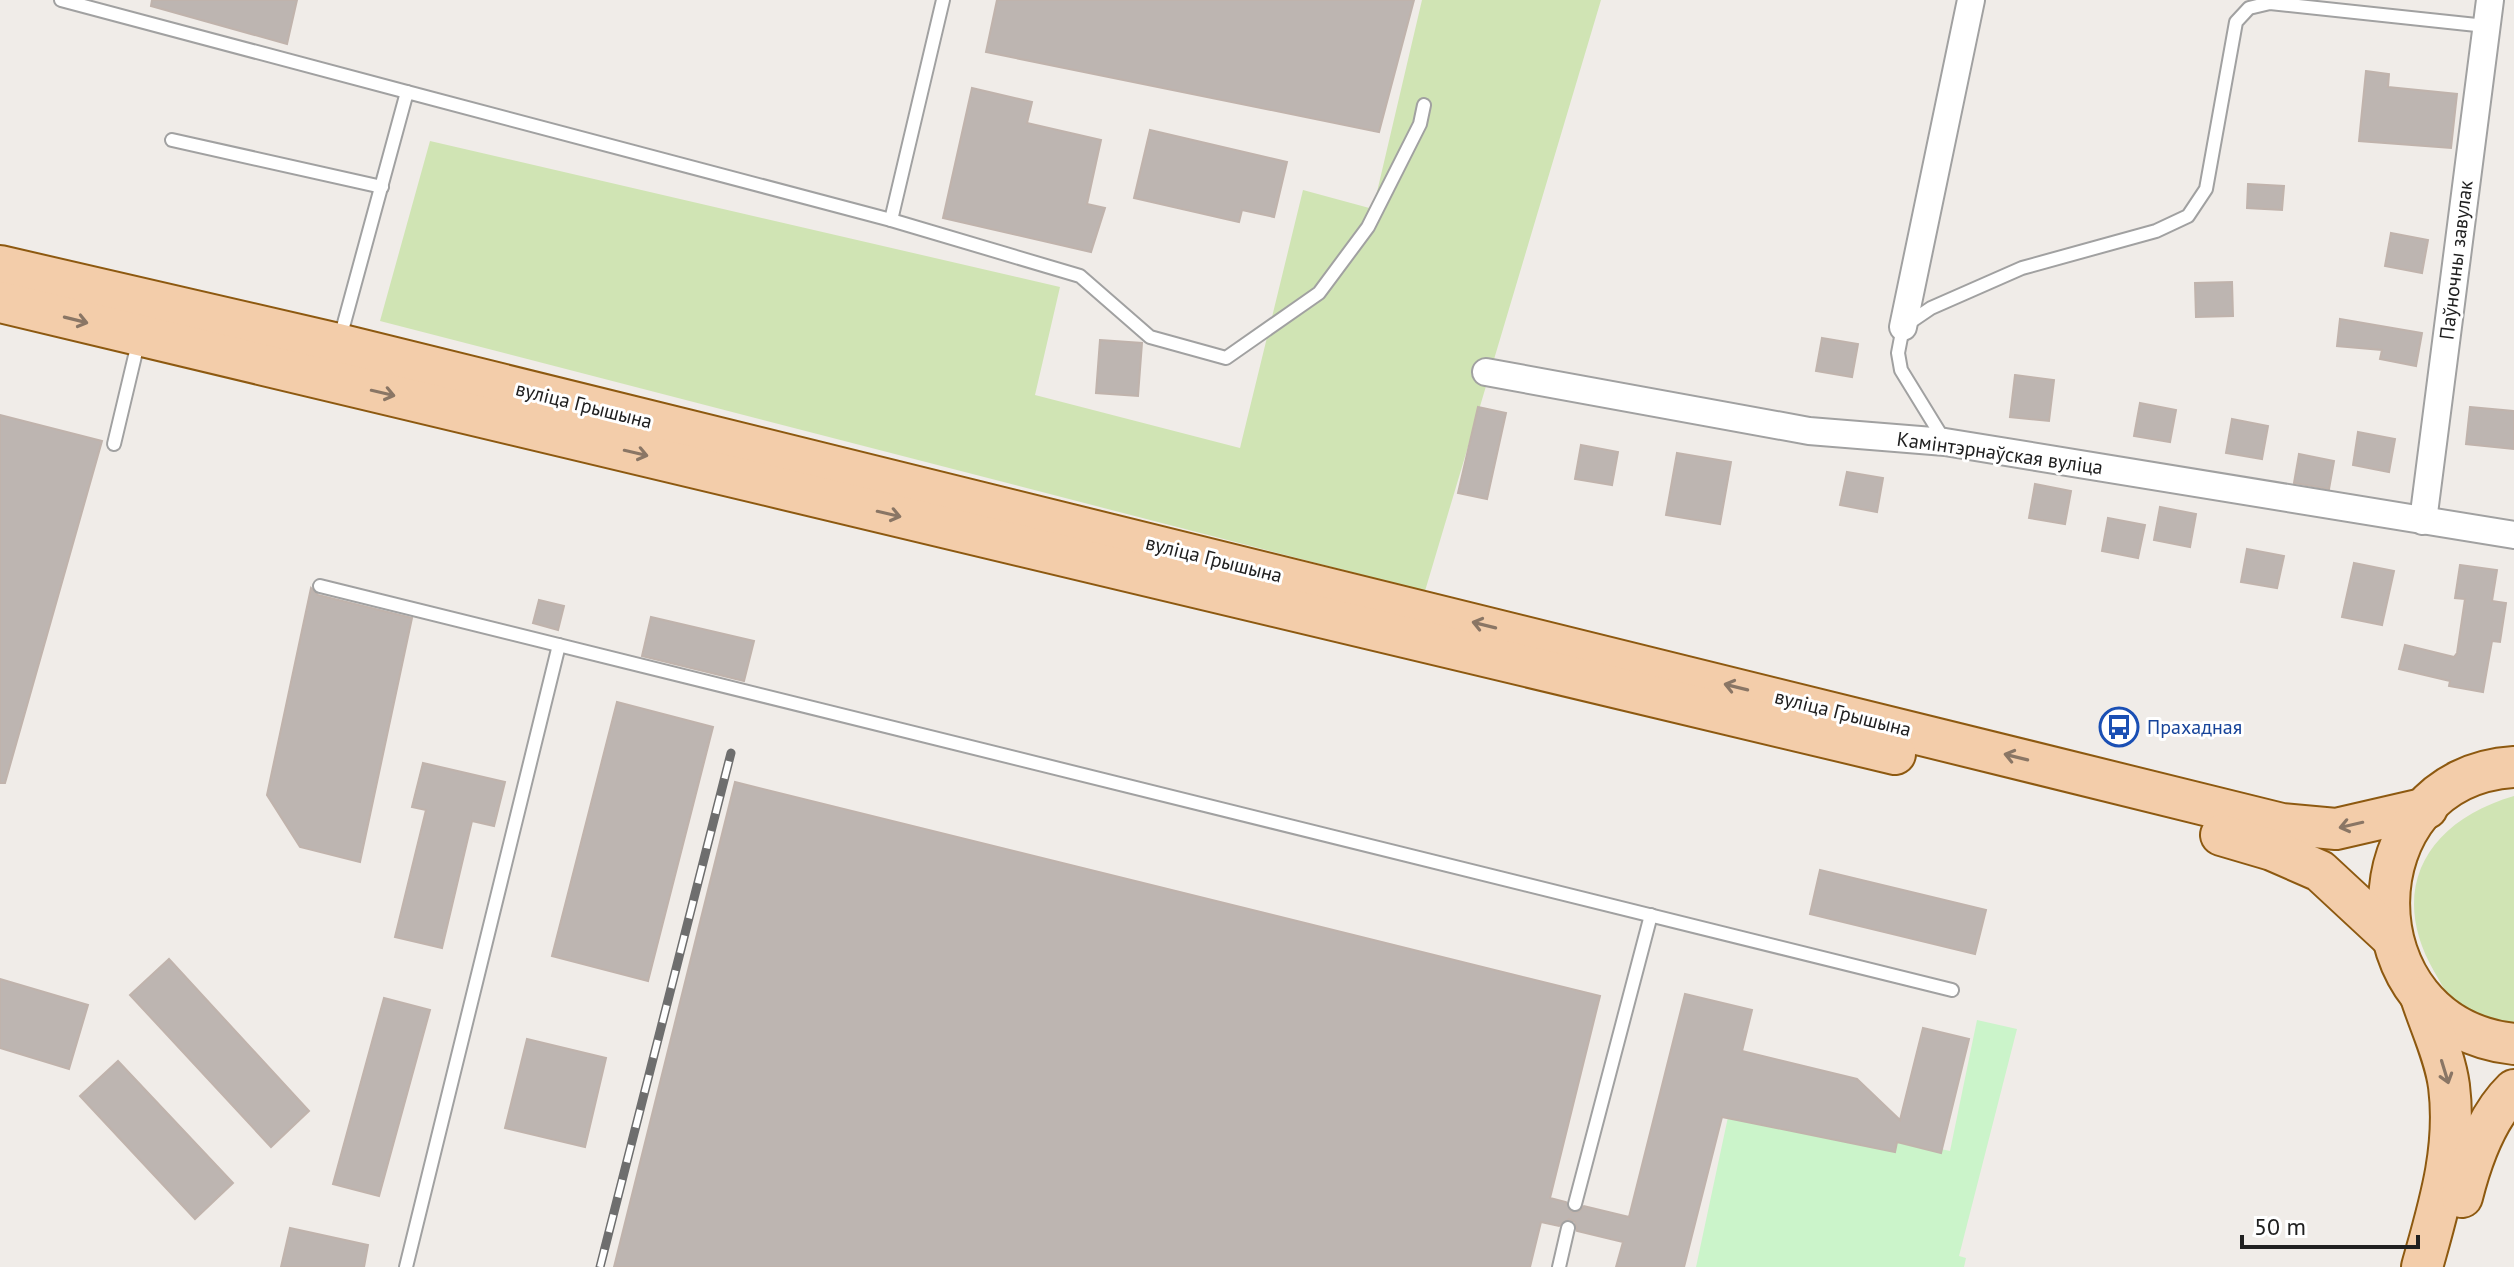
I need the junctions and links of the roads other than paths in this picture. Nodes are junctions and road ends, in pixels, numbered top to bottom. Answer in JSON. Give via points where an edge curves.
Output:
{"nodes":[{"id":1,"x":61,"y":0,"type":"edge"},
{"id":2,"x":943,"y":0,"type":"edge"},
{"id":3,"x":1971,"y":0,"type":"edge"},
{"id":4,"x":2488,"y":13,"type":"edge"},
{"id":5,"x":407,"y":92,"type":"junction"},
{"id":6,"x":1424,"y":105,"type":"dead end"},
{"id":7,"x":172,"y":140,"type":"dead end"},
{"id":8,"x":382,"y":187,"type":"junction"},
{"id":9,"x":891,"y":220,"type":"junction"},
{"id":10,"x":0,"y":266,"type":"edge"},
{"id":11,"x":0,"y":302,"type":"edge"},
{"id":12,"x":145,"y":318,"type":"junction"},
{"id":13,"x":1903,"y":327,"type":"junction"},
{"id":14,"x":334,"y":362,"type":"junction"},
{"id":15,"x":1486,"y":372,"type":"dead end"},
{"id":16,"x":1945,"y":442,"type":"junction"},
{"id":17,"x":114,"y":444,"type":"dead end"},
{"id":18,"x":2423,"y":521,"type":"junction"},
{"id":19,"x":2514,"y":535,"type":"edge"},
{"id":20,"x":320,"y":586,"type":"dead end"},
{"id":21,"x":559,"y":645,"type":"junction"},
{"id":22,"x":2514,"y":767,"type":"edge"},
{"id":23,"x":2427,"y":808,"type":"junction"},
{"id":24,"x":1651,"y":915,"type":"junction"},
{"id":25,"x":2390,"y":936,"type":"junction"},
{"id":26,"x":1952,"y":990,"type":"dead end"},
{"id":27,"x":2421,"y":997,"type":"junction"},
{"id":28,"x":2514,"y":1044,"type":"edge"},
{"id":29,"x":2514,"y":1090,"type":"edge"},
{"id":30,"x":1575,"y":1204,"type":"dead end"},
{"id":31,"x":1568,"y":1228,"type":"dead end"},
{"id":32,"x":406,"y":1267,"type":"edge"},
{"id":33,"x":1559,"y":1267,"type":"edge"},
{"id":34,"x":2422,"y":1267,"type":"edge"},
{"id":35,"x":2444,"y":1267,"type":"edge"}],
"edges":[{"from":1,"to":5,"type":"lane"},
{"from":2,"to":9,"type":"lane"},
{"from":3,"to":13,"type":"street"},
{"from":4,"to":13,"type":"lane","via":[[2270,3],[2249,8],[2236,22],[2206,189],[2188,216],[2156,231],[2022,268],[1931,308]]},
{"from":4,"to":18,"type":"street","name":"Паўночны завулак"},
{"from":5,"to":8,"type":"lane"},
{"from":5,"to":9,"type":"lane"},
{"from":6,"to":9,"type":"lane","via":[[1420,124],[1368,227],[1319,293],[1226,358],[1150,337],[1080,276]]},
{"from":7,"to":8,"type":"lane"},
{"from":8,"to":14,"type":"lane"},
{"from":10,"to":12,"type":"main road","name":"вуліца Грышына"},
{"from":11,"to":12,"type":"main road","name":"вуліца Грышына","one_way":true},
{"from":12,"to":14,"type":"main road","name":"вуліца Грышына"},
{"from":12,"to":17,"type":"lane"},
{"from":13,"to":16,"type":"lane","via":[[1901,370]]},
{"from":23,"to":14,"type":"main road","name":"вуліца Грышына","one_way":true,"via":[[2336,829],[2282,824]]},
{"from":14,"to":25,"type":"main road","name":"вуліца Грышына","one_way":true,"via":[[2272,850],[2320,871]]},
{"from":15,"to":16,"type":"street","name":"Камінтэрнаўская вуліца","via":[[1809,431]]},
{"from":16,"to":18,"type":"street","name":"Камінтэрнаўская вуліца"},
{"from":18,"to":19,"type":"street","name":"Камінтэрнаўская вуліца"},
{"from":20,"to":21,"type":"lane"},
{"from":21,"to":24,"type":"lane"},
{"from":21,"to":32,"type":"lane"},
{"from":22,"to":23,"type":"main road","via":[[2464,781]]},
{"from":23,"to":25,"type":"main road","via":[[2392,867]]},
{"from":24,"to":26,"type":"lane"},
{"from":24,"to":30,"type":"lane"},
{"from":25,"to":27,"type":"main road","via":[[2407,979]]},
{"from":27,"to":28,"type":"main road","via":[[2457,1026]]},
{"from":27,"to":34,"type":"main road","one_way":true,"via":[[2448,1083],[2451,1144]]},
{"from":29,"to":35,"type":"main road","via":[[2474,1153]]},
{"from":31,"to":33,"type":"lane"}]}
